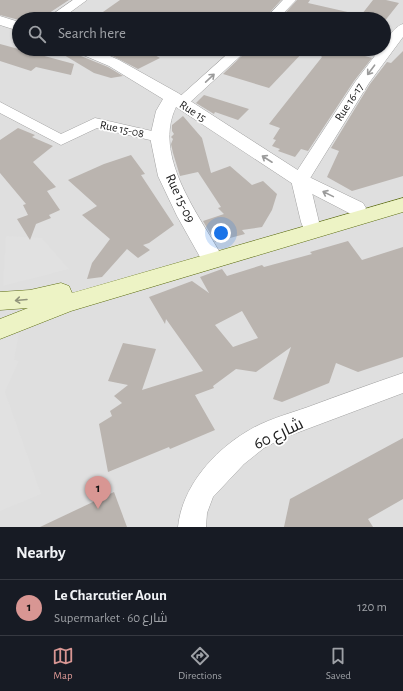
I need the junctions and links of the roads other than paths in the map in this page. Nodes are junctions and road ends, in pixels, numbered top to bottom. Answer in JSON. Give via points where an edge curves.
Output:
{"nodes":[{"id":1,"x":81,"y":0,"type":"edge"},
{"id":2,"x":290,"y":0,"type":"edge"},
{"id":3,"x":63,"y":12,"type":"edge"},
{"id":4,"x":278,"y":12,"type":"edge"},
{"id":5,"x":0,"y":20,"type":"edge"},
{"id":6,"x":12,"y":24,"type":"edge"},
{"id":7,"x":403,"y":28,"type":"edge"},
{"id":8,"x":391,"y":44,"type":"edge"},
{"id":9,"x":98,"y":56,"type":"edge"},
{"id":10,"x":232,"y":56,"type":"edge"},
{"id":11,"x":382,"y":56,"type":"edge"},
{"id":12,"x":176,"y":100,"type":"junction"},
{"id":13,"x":0,"y":107,"type":"edge"},
{"id":14,"x":159,"y":137,"type":"junction"},
{"id":15,"x":300,"y":180,"type":"junction"},
{"id":16,"x":403,"y":195,"type":"edge"},
{"id":17,"x":403,"y":205,"type":"edge"},
{"id":18,"x":356,"y":208,"type":"junction"},
{"id":19,"x":310,"y":222,"type":"junction"},
{"id":20,"x":208,"y":250,"type":"junction"},
{"id":21,"x":0,"y":301,"type":"edge"},
{"id":22,"x":45,"y":311,"type":"junction"},
{"id":23,"x":0,"y":321,"type":"edge"},
{"id":24,"x":0,"y":329,"type":"edge"},
{"id":25,"x":403,"y":383,"type":"edge"},
{"id":26,"x":192,"y":527,"type":"edge"}],
"edges":[{"from":1,"to":3,"type":"street"},
{"from":2,"to":4,"type":"street"},
{"from":5,"to":6,"type":"street"},
{"from":7,"to":8,"type":"street","name":"Rue 16-17","one_way":true},
{"from":9,"to":12,"type":"street","name":"Rue 15"},
{"from":12,"to":10,"type":"street","one_way":true},
{"from":11,"to":15,"type":"street","name":"Rue 16-17","one_way":true,"via":[[362,82]]},
{"from":12,"to":14,"type":"street","name":"Rue 15-09","via":[[165,111]]},
{"from":15,"to":12,"type":"street","name":"Rue 15","one_way":true},
{"from":13,"to":14,"type":"street","name":"Rue 15-08","via":[[61,140],[95,123]]},
{"from":14,"to":20,"type":"street","name":"Rue 15-09","via":[[168,176],[187,216]]},
{"from":18,"to":15,"type":"street","name":"Rue 15","one_way":true},
{"from":15,"to":19,"type":"street"},
{"from":16,"to":18,"type":"main road"},
{"from":17,"to":22,"type":"main road"},
{"from":18,"to":19,"type":"main road"},
{"from":19,"to":20,"type":"main road"},
{"from":20,"to":21,"type":"main road","one_way":true,"via":[[86,286],[30,299]]},
{"from":22,"to":23,"type":"main road"},
{"from":22,"to":24,"type":"main road"},
{"from":25,"to":26,"type":"street","name":"شارع 60","via":[[255,440],[236,455],[204,488],[193,513]]}]}
